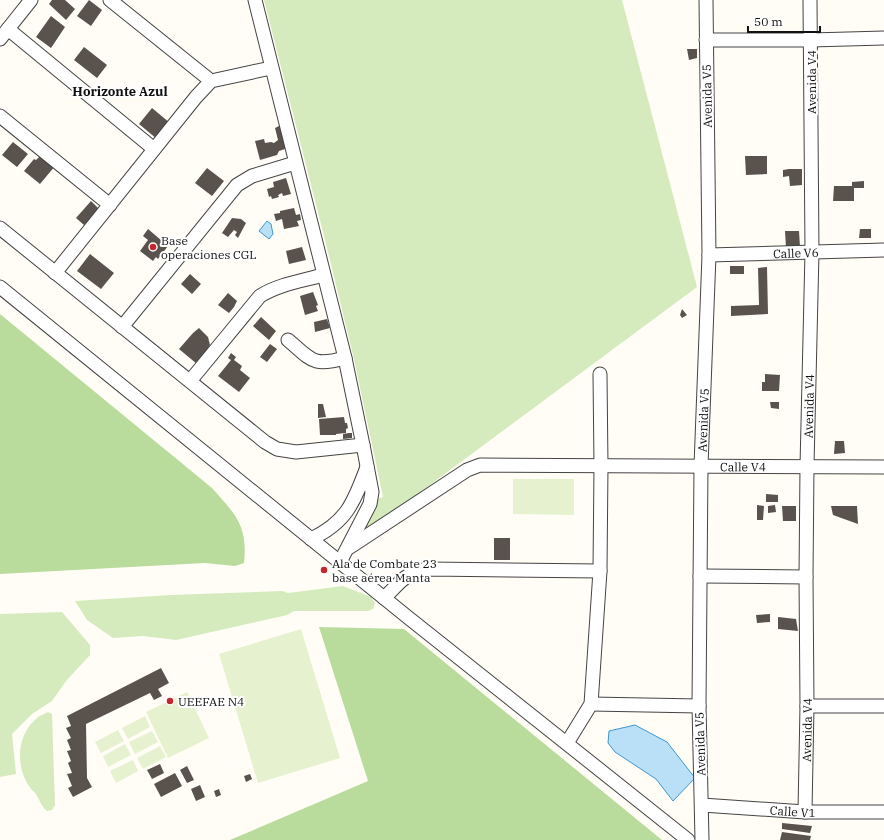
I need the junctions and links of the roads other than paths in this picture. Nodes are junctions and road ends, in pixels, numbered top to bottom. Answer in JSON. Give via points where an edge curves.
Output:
{"nodes":[{"id":1,"x":31,"y":0,"type":"edge"},
{"id":2,"x":110,"y":0,"type":"edge"},
{"id":3,"x":706,"y":0,"type":"edge"},
{"id":4,"x":810,"y":0,"type":"edge"},
{"id":5,"x":253,"y":2,"type":"edge"},
{"id":6,"x":4,"y":34,"type":"edge"},
{"id":7,"x":884,"y":38,"type":"edge"},
{"id":8,"x":706,"y":40,"type":"junction"},
{"id":9,"x":811,"y":40,"type":"junction"},
{"id":10,"x":272,"y":68,"type":"junction"},
{"id":11,"x":211,"y":81,"type":"junction"},
{"id":12,"x":0,"y":116,"type":"edge"},
{"id":13,"x":154,"y":149,"type":"junction"},
{"id":14,"x":296,"y":163,"type":"junction"},
{"id":15,"x":110,"y":206,"type":"junction"},
{"id":16,"x":0,"y":228,"type":"edge"},
{"id":17,"x":884,"y":250,"type":"edge"},
{"id":18,"x":812,"y":252,"type":"junction"},
{"id":19,"x":709,"y":254,"type":"junction"},
{"id":20,"x":55,"y":273,"type":"junction"},
{"id":21,"x":323,"y":275,"type":"junction"},
{"id":22,"x":0,"y":287,"type":"edge"},
{"id":23,"x":122,"y":326,"type":"junction"},
{"id":24,"x":288,"y":340,"type":"dead end"},
{"id":25,"x":345,"y":358,"type":"junction"},
{"id":26,"x":600,"y":374,"type":"dead end"},
{"id":27,"x":190,"y":381,"type":"junction"},
{"id":28,"x":363,"y":445,"type":"junction"},
{"id":29,"x":601,"y":466,"type":"junction"},
{"id":30,"x":701,"y":466,"type":"junction"},
{"id":31,"x":807,"y":466,"type":"junction"},
{"id":32,"x":367,"y":467,"type":"junction"},
{"id":33,"x":884,"y":467,"type":"edge"},
{"id":34,"x":311,"y":538,"type":"junction"},
{"id":35,"x":349,"y":547,"type":"junction"},
{"id":36,"x":340,"y":562,"type":"junction"},
{"id":37,"x":600,"y":571,"type":"junction"},
{"id":38,"x":700,"y":576,"type":"junction"},
{"id":39,"x":806,"y":576,"type":"junction"},
{"id":40,"x":384,"y":598,"type":"junction"},
{"id":41,"x":591,"y":704,"type":"junction"},
{"id":42,"x":699,"y":706,"type":"junction"},
{"id":43,"x":807,"y":706,"type":"junction"},
{"id":44,"x":884,"y":706,"type":"edge"},
{"id":45,"x":568,"y":744,"type":"junction"},
{"id":46,"x":702,"y":805,"type":"junction"},
{"id":47,"x":805,"y":812,"type":"junction"},
{"id":48,"x":884,"y":812,"type":"edge"},
{"id":49,"x":688,"y":840,"type":"edge"},
{"id":50,"x":702,"y":840,"type":"edge"}],
"edges":[{"from":1,"to":6,"type":"street"},
{"from":2,"to":11,"type":"street"},
{"from":3,"to":8,"type":"street","name":"Avenida V5"},
{"from":4,"to":9,"type":"street","name":"Avenida V4"},
{"from":5,"to":10,"type":"street"},
{"from":6,"to":13,"type":"street"},
{"from":7,"to":9,"type":"street"},
{"from":8,"to":9,"type":"street"},
{"from":8,"to":19,"type":"street","name":"Avenida V5"},
{"from":9,"to":18,"type":"street","name":"Avenida V4"},
{"from":10,"to":11,"type":"street"},
{"from":10,"to":14,"type":"street"},
{"from":11,"to":13,"type":"street"},
{"from":12,"to":15,"type":"street"},
{"from":13,"to":15,"type":"street"},
{"from":14,"to":21,"type":"street"},
{"from":14,"to":23,"type":"street","via":[[252,176],[237,185]]},
{"from":15,"to":20,"type":"street"},
{"from":16,"to":20,"type":"street"},
{"from":17,"to":18,"type":"street","name":"Calle V6"},
{"from":18,"to":19,"type":"street","name":"Calle V6"},
{"from":18,"to":31,"type":"street","name":"Avenida V4"},
{"from":19,"to":30,"type":"street","name":"Avenida V5"},
{"from":20,"to":23,"type":"street"},
{"from":21,"to":25,"type":"street"},
{"from":21,"to":27,"type":"street","via":[[280,286],[260,296]]},
{"from":22,"to":34,"type":"street"},
{"from":23,"to":27,"type":"street"},
{"from":24,"to":25,"type":"street","via":[[313,361],[320,363]]},
{"from":25,"to":28,"type":"street"},
{"from":26,"to":29,"type":"street"},
{"from":27,"to":28,"type":"street","via":[[259,438],[277,449],[296,452]]},
{"from":28,"to":32,"type":"street"},
{"from":29,"to":30,"type":"street","name":"Calle V4"},
{"from":29,"to":35,"type":"street","name":"Calle V4","via":[[480,465],[467,470]]},
{"from":29,"to":37,"type":"street"},
{"from":30,"to":31,"type":"street","name":"Calle V4"},
{"from":30,"to":38,"type":"street","name":"Avenida V5"},
{"from":31,"to":33,"type":"street","name":"Calle V4"},
{"from":31,"to":39,"type":"street","name":"Avenida V4"},
{"from":32,"to":34,"type":"street","via":[[352,503],[339,522]]},
{"from":32,"to":35,"type":"street","via":[[372,492],[370,504]]},
{"from":34,"to":36,"type":"street"},
{"from":35,"to":36,"type":"street"},
{"from":36,"to":40,"type":"street"},
{"from":37,"to":40,"type":"street","via":[[417,570],[408,574]]},
{"from":37,"to":41,"type":"street"},
{"from":38,"to":39,"type":"street"},
{"from":38,"to":42,"type":"street","name":"Avenida V5"},
{"from":39,"to":43,"type":"street","name":"Avenida V4"},
{"from":40,"to":45,"type":"street"},
{"from":41,"to":42,"type":"street"},
{"from":41,"to":45,"type":"street"},
{"from":42,"to":46,"type":"street","name":"Avenida V5"},
{"from":43,"to":44,"type":"street"},
{"from":43,"to":47,"type":"street","name":"Avenida V4"},
{"from":45,"to":49,"type":"street"},
{"from":46,"to":47,"type":"street","name":"Calle V1"},
{"from":46,"to":50,"type":"street","name":"Avenida V5"},
{"from":47,"to":48,"type":"street","name":"Calle V1"}]}
